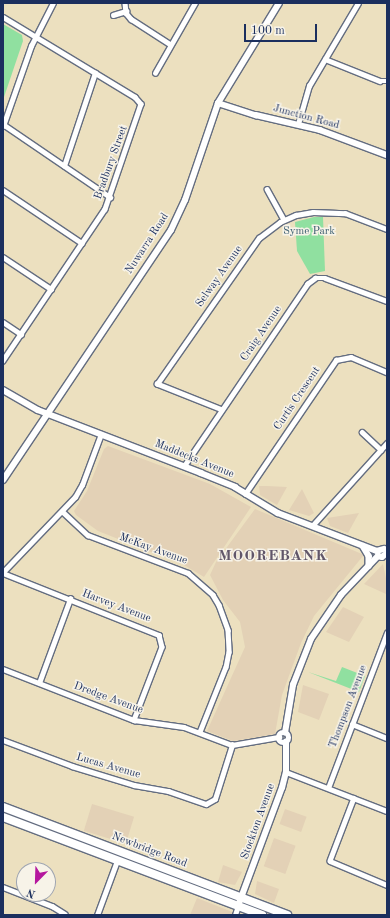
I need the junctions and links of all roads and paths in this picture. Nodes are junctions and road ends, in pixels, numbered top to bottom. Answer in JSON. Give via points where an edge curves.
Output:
{"nodes":[{"id":1,"x":53,"y":3,"type":"edge"},
{"id":2,"x":125,"y":3,"type":"edge"},
{"id":3,"x":195,"y":3,"type":"edge"},
{"id":4,"x":279,"y":3,"type":"edge"},
{"id":5,"x":358,"y":3,"type":"edge"},
{"id":6,"x":126,"y":11,"type":"junction"},
{"id":7,"x":113,"y":15,"type":"dead end"},
{"id":8,"x":3,"y":17,"type":"edge"},
{"id":9,"x":35,"y":37,"type":"junction"},
{"id":10,"x":170,"y":44,"type":"junction"},
{"id":11,"x":325,"y":59,"type":"junction"},
{"id":12,"x":95,"y":73,"type":"junction"},
{"id":13,"x":155,"y":73,"type":"dead end"},
{"id":14,"x":387,"y":82,"type":"edge"},
{"id":15,"x":218,"y":103,"type":"junction"},
{"id":16,"x":298,"y":124,"type":"junction"},
{"id":17,"x":3,"y":125,"type":"edge"},
{"id":18,"x":387,"y":156,"type":"edge"},
{"id":19,"x":64,"y":166,"type":"junction"},
{"id":20,"x":267,"y":189,"type":"dead end"},
{"id":21,"x":3,"y":190,"type":"edge"},
{"id":22,"x":110,"y":198,"type":"junction"},
{"id":23,"x":284,"y":220,"type":"junction"},
{"id":24,"x":387,"y":229,"type":"edge"},
{"id":25,"x":82,"y":244,"type":"junction"},
{"id":26,"x":3,"y":256,"type":"edge"},
{"id":27,"x":51,"y":289,"type":"junction"},
{"id":28,"x":387,"y":301,"type":"edge"},
{"id":29,"x":3,"y":322,"type":"edge"},
{"id":30,"x":21,"y":334,"type":"junction"},
{"id":31,"x":3,"y":361,"type":"edge"},
{"id":32,"x":387,"y":372,"type":"edge"},
{"id":33,"x":3,"y":390,"type":"edge"},
{"id":34,"x":222,"y":410,"type":"junction"},
{"id":35,"x":47,"y":413,"type":"junction"},
{"id":36,"x":362,"y":432,"type":"dead end"},
{"id":37,"x":101,"y":434,"type":"junction"},
{"id":38,"x":387,"y":443,"type":"edge"},
{"id":39,"x":381,"y":450,"type":"junction"},
{"id":40,"x":184,"y":466,"type":"junction"},
{"id":41,"x":3,"y":480,"type":"edge"},
{"id":42,"x":245,"y":494,"type":"junction"},
{"id":43,"x":63,"y":512,"type":"junction"},
{"id":44,"x":312,"y":526,"type":"junction"},
{"id":45,"x":363,"y":546,"type":"junction"},
{"id":46,"x":386,"y":551,"type":"edge"},
{"id":47,"x":377,"y":554,"type":"junction"},
{"id":48,"x":368,"y":566,"type":"junction"},
{"id":49,"x":3,"y":572,"type":"edge"},
{"id":50,"x":70,"y":599,"type":"junction"},
{"id":51,"x":387,"y":633,"type":"edge"},
{"id":52,"x":3,"y":669,"type":"edge"},
{"id":53,"x":39,"y":683,"type":"junction"},
{"id":54,"x":134,"y":720,"type":"junction"},
{"id":55,"x":352,"y":724,"type":"junction"},
{"id":56,"x":200,"y":732,"type":"junction"},
{"id":57,"x":286,"y":733,"type":"junction"},
{"id":58,"x":279,"y":737,"type":"junction"},
{"id":59,"x":387,"y":738,"type":"edge"},
{"id":60,"x":3,"y":740,"type":"edge"},
{"id":61,"x":286,"y":742,"type":"junction"},
{"id":62,"x":232,"y":745,"type":"junction"},
{"id":63,"x":286,"y":772,"type":"junction"},
{"id":64,"x":328,"y":788,"type":"junction"},
{"id":65,"x":354,"y":798,"type":"junction"},
{"id":66,"x":3,"y":807,"type":"edge"},
{"id":67,"x":387,"y":811,"type":"edge"},
{"id":68,"x":3,"y":817,"type":"edge"},
{"id":69,"x":117,"y":861,"type":"junction"},
{"id":70,"x":387,"y":885,"type":"edge"},
{"id":71,"x":3,"y":887,"type":"edge"},
{"id":72,"x":241,"y":898,"type":"junction"},
{"id":73,"x":238,"y":906,"type":"junction"},
{"id":74,"x":65,"y":914,"type":"edge"},
{"id":75,"x":97,"y":915,"type":"edge"},
{"id":76,"x":235,"y":915,"type":"edge"},
{"id":77,"x":262,"y":915,"type":"edge"},
{"id":78,"x":286,"y":915,"type":"edge"}],
"edges":[{"from":1,"to":9,"type":"street"},
{"from":2,"to":6,"type":"street"},
{"from":3,"to":10,"type":"street"},
{"from":4,"to":15,"type":"main road","name":"Nuwarra Road"},
{"from":5,"to":11,"type":"street"},
{"from":6,"to":7,"type":"street"},
{"from":6,"to":10,"type":"street","via":[[134,22]]},
{"from":8,"to":9,"type":"street","name":"Bradbury Street"},
{"from":9,"to":12,"type":"street","name":"Bradbury Street"},
{"from":9,"to":17,"type":"street"},
{"from":10,"to":13,"type":"street"},
{"from":11,"to":14,"type":"street"},
{"from":11,"to":16,"type":"street","via":[[309,86]]},
{"from":12,"to":19,"type":"street"},
{"from":12,"to":22,"type":"street","name":"Bradbury Street","via":[[135,97],[141,104]]},
{"from":15,"to":16,"type":"street","name":"Junction Road"},
{"from":15,"to":35,"type":"main road","name":"Nuwarra Road","via":[[185,200],[171,230]]},
{"from":16,"to":18,"type":"street","name":"Junction Road"},
{"from":17,"to":19,"type":"street"},
{"from":19,"to":22,"type":"street"},
{"from":20,"to":23,"type":"street"},
{"from":21,"to":25,"type":"street"},
{"from":22,"to":25,"type":"street","name":"Bradbury Street"},
{"from":23,"to":24,"type":"street","name":"Selway Avenue","via":[[305,213],[334,212],[345,213]]},
{"from":23,"to":34,"type":"street","name":"Selway Avenue","via":[[265,232],[250,249],[157,384]]},
{"from":25,"to":27,"type":"street","name":"Bradbury Street"},
{"from":26,"to":27,"type":"street"},
{"from":27,"to":30,"type":"street","name":"Bradbury Street"},
{"from":28,"to":34,"type":"street","name":"Craig Avenue","via":[[325,278],[311,281],[303,287]]},
{"from":29,"to":30,"type":"street"},
{"from":30,"to":31,"type":"street","name":"Bradbury Street"},
{"from":32,"to":42,"type":"street","name":"Curtis Crescent","via":[[351,357],[336,360]]},
{"from":33,"to":35,"type":"street","name":"Maddecks Avenue"},
{"from":34,"to":40,"type":"street","name":"Craig Avenue"},
{"from":35,"to":37,"type":"street","name":"Maddecks Avenue"},
{"from":35,"to":41,"type":"main road","name":"Nuwarra Road"},
{"from":36,"to":39,"type":"street"},
{"from":37,"to":40,"type":"street","name":"Maddecks Avenue"},
{"from":37,"to":43,"type":"street","via":[[82,485]]},
{"from":38,"to":39,"type":"street"},
{"from":39,"to":44,"type":"street"},
{"from":40,"to":42,"type":"street","name":"Maddecks Avenue"},
{"from":42,"to":44,"type":"street","name":"Maddecks Avenue","via":[[269,509]]},
{"from":43,"to":49,"type":"street"},
{"from":43,"to":56,"type":"street","name":"McKay Avenue","via":[[88,535],[188,573],[213,595],[228,630],[229,652]]},
{"from":44,"to":45,"type":"street","name":"Maddecks Avenue"},
{"from":45,"to":47,"type":"street","name":"Maddecks Avenue"},
{"from":45,"to":48,"type":"street","via":[[369,556]]},
{"from":46,"to":47,"type":"street"},
{"from":47,"to":48,"type":"street"},
{"from":48,"to":57,"type":"street","via":[[327,613],[311,639],[293,685]]},
{"from":49,"to":50,"type":"street","name":"Harvey Avenue"},
{"from":50,"to":53,"type":"street"},
{"from":50,"to":54,"type":"street","name":"Harvey Avenue","via":[[154,632],[160,637],[162,647]]},
{"from":51,"to":55,"type":"street","name":"Thompson Avenue"},
{"from":52,"to":53,"type":"street","name":"Dredge Avenue"},
{"from":53,"to":54,"type":"street","name":"Dredge Avenue"},
{"from":54,"to":56,"type":"street","name":"Dredge Avenue","via":[[181,726]]},
{"from":55,"to":59,"type":"street"},
{"from":55,"to":64,"type":"street","name":"Thompson Avenue"},
{"from":56,"to":62,"type":"street","name":"Dredge Avenue"},
{"from":57,"to":58,"type":"street"},
{"from":57,"to":61,"type":"street","via":[[289,738]]},
{"from":58,"to":61,"type":"street","via":[[281,742]]},
{"from":58,"to":62,"type":"street"},
{"from":60,"to":62,"type":"street","name":"Lucas Avenue","via":[[72,766],[209,806],[216,795]]},
{"from":61,"to":63,"type":"street","name":"Stockton Avenue"},
{"from":63,"to":64,"type":"street"},
{"from":63,"to":72,"type":"street","name":"Stockton Avenue","via":[[276,808]]},
{"from":64,"to":65,"type":"street"},
{"from":65,"to":67,"type":"street"},
{"from":65,"to":70,"type":"street","via":[[330,861]]},
{"from":66,"to":72,"type":"highway","name":"Newbridge Road"},
{"from":68,"to":69,"type":"highway","name":"Newbridge Road"},
{"from":69,"to":73,"type":"highway","name":"Newbridge Road"},
{"from":69,"to":75,"type":"street"},
{"from":71,"to":74,"type":"street","via":[[52,906]]},
{"from":72,"to":73,"type":"street","name":"Stockton Avenue"},
{"from":72,"to":78,"type":"highway","name":"Newbridge Road"},
{"from":73,"to":76,"type":"street"},
{"from":73,"to":77,"type":"highway","name":"Newbridge Road"}]}
